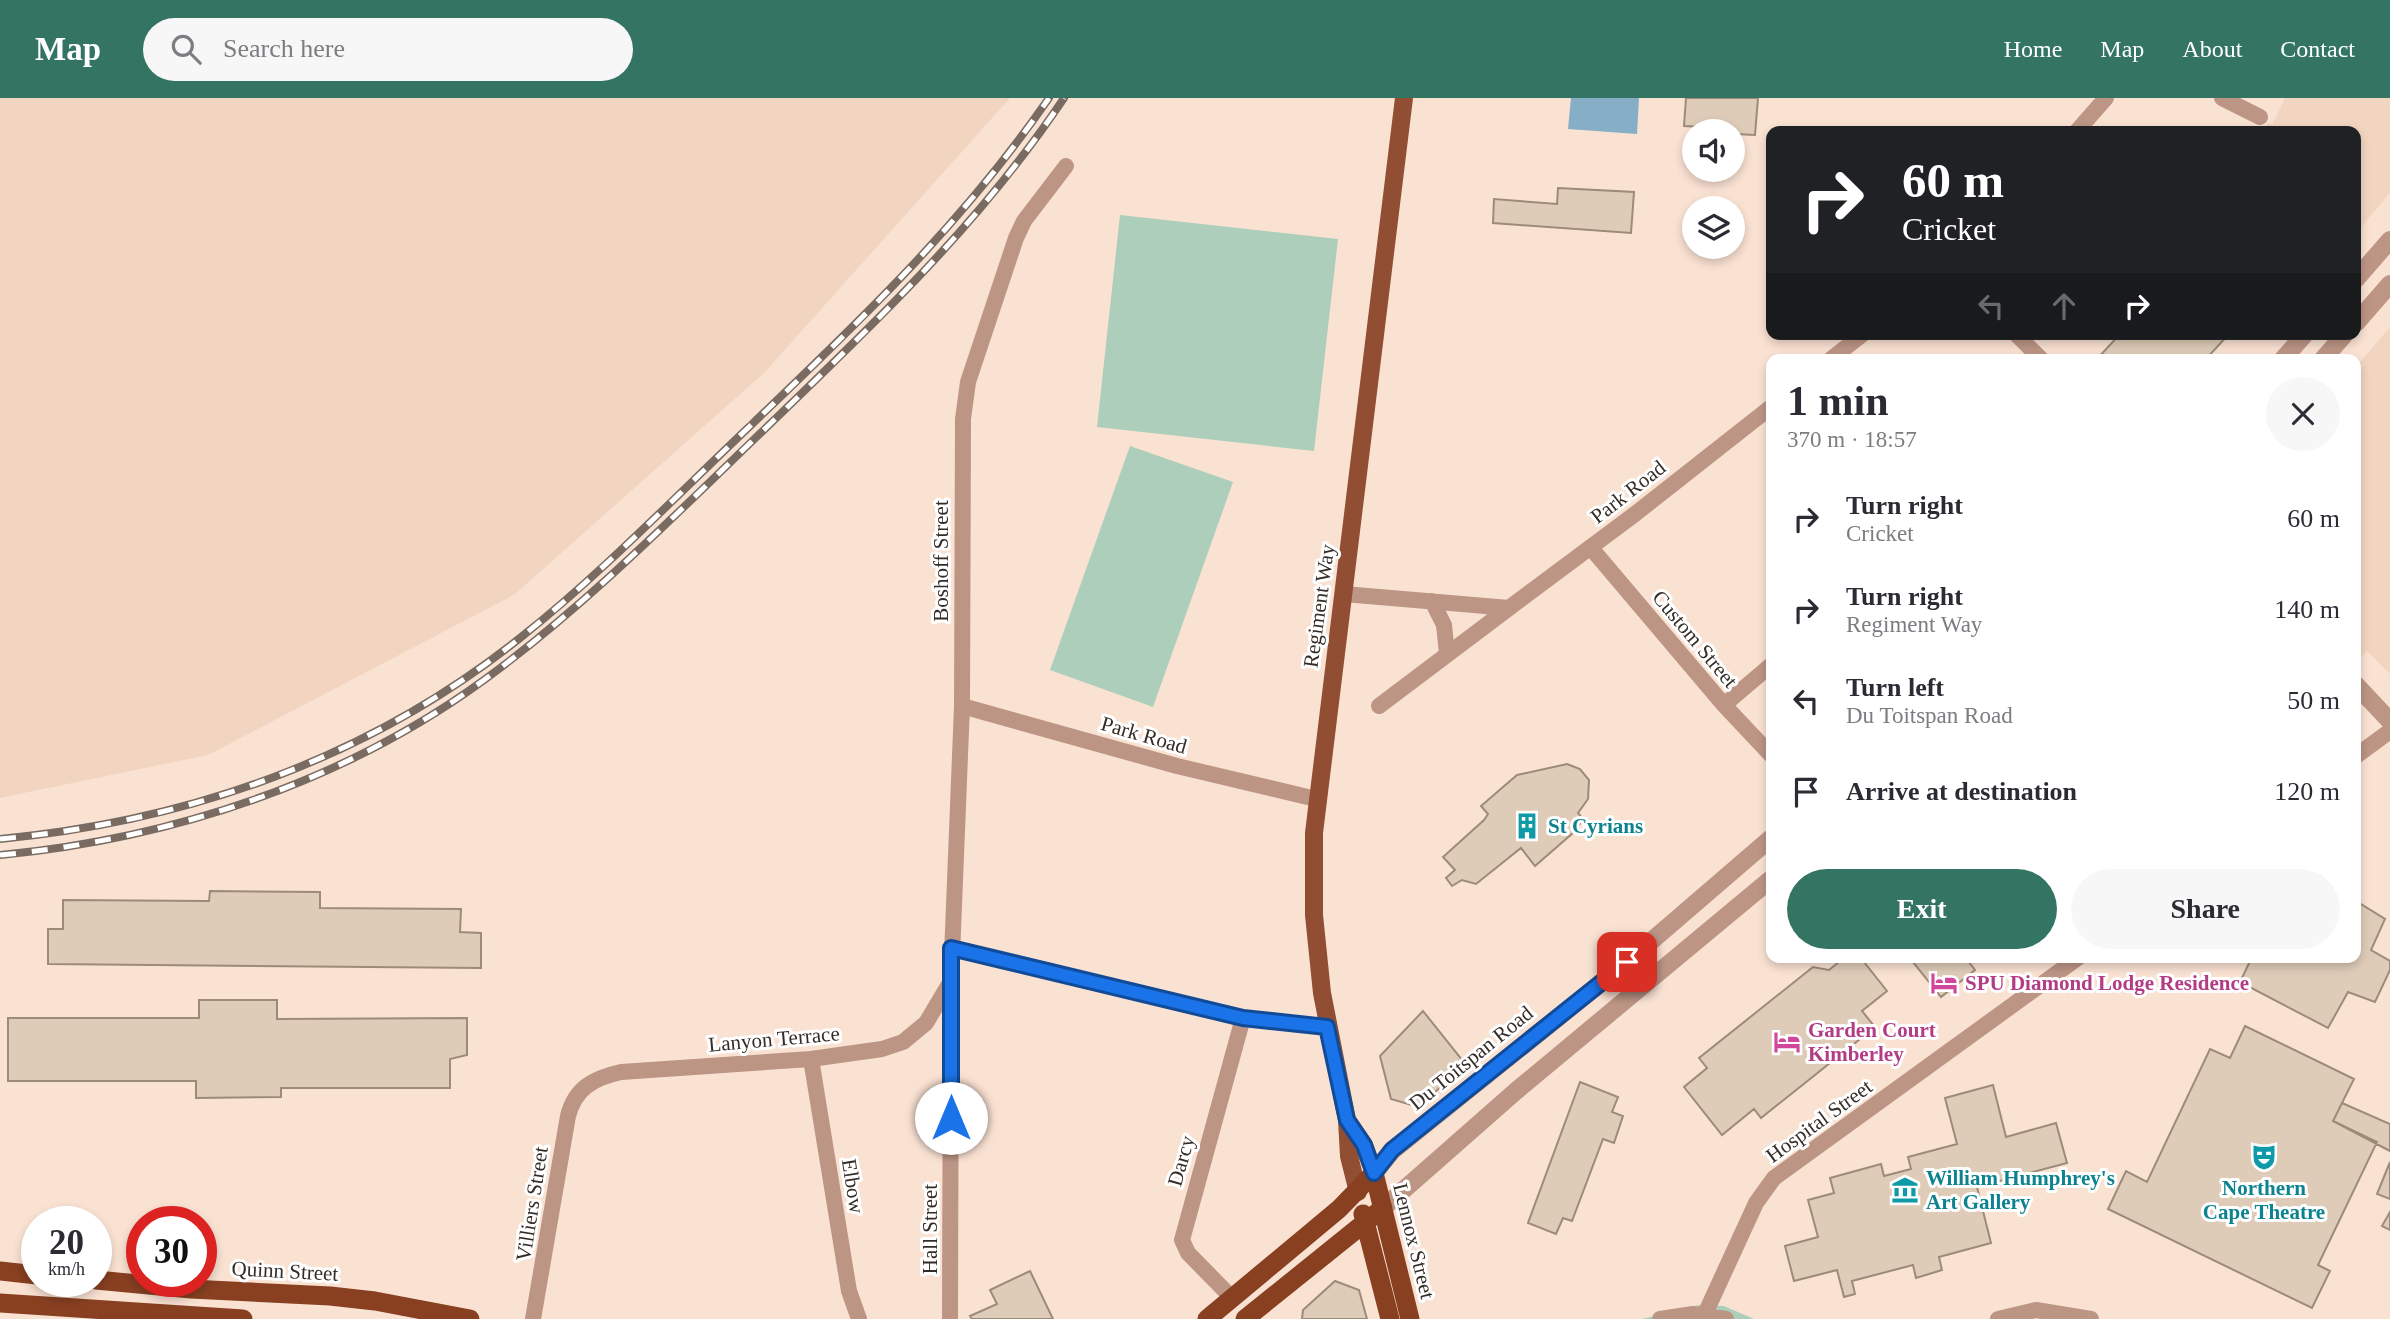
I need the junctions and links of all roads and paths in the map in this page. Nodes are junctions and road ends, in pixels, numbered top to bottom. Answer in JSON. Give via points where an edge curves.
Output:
{"nodes":[{"id":1,"x":1404,"y":98,"type":"edge"},
{"id":2,"x":2106,"y":98,"type":"edge"},
{"id":3,"x":2222,"y":98,"type":"edge"},
{"id":4,"x":2260,"y":117,"type":"dead end"},
{"id":5,"x":2081,"y":126,"type":"edge"},
{"id":6,"x":1066,"y":166,"type":"dead end"},
{"id":7,"x":2390,"y":240,"type":"edge"},
{"id":8,"x":2361,"y":273,"type":"edge"},
{"id":9,"x":2390,"y":284,"type":"edge"},
{"id":10,"x":2361,"y":317,"type":"edge"},
{"id":11,"x":1856,"y":340,"type":"edge"},
{"id":12,"x":2022,"y":340,"type":"edge"},
{"id":13,"x":2300,"y":340,"type":"edge"},
{"id":14,"x":2340,"y":340,"type":"edge"},
{"id":15,"x":1838,"y":354,"type":"edge"},
{"id":16,"x":2036,"y":354,"type":"edge"},
{"id":17,"x":2287,"y":354,"type":"edge"},
{"id":18,"x":2327,"y":354,"type":"edge"},
{"id":19,"x":1766,"y":411,"type":"edge"},
{"id":20,"x":1591,"y":548,"type":"junction"},
{"id":21,"x":1345,"y":594,"type":"junction"},
{"id":22,"x":1432,"y":601,"type":"junction"},
{"id":23,"x":1509,"y":608,"type":"junction"},
{"id":24,"x":1447,"y":654,"type":"junction"},
{"id":25,"x":1766,"y":670,"type":"edge"},
{"id":26,"x":2361,"y":690,"type":"edge"},
{"id":27,"x":1724,"y":705,"type":"junction"},
{"id":28,"x":962,"y":706,"type":"junction"},
{"id":29,"x":1379,"y":706,"type":"dead end"},
{"id":30,"x":2390,"y":721,"type":"edge"},
{"id":31,"x":2390,"y":731,"type":"edge"},
{"id":32,"x":1766,"y":750,"type":"edge"},
{"id":33,"x":2361,"y":752,"type":"edge"},
{"id":34,"x":1316,"y":799,"type":"junction"},
{"id":35,"x":1766,"y":842,"type":"edge"},
{"id":36,"x":1766,"y":883,"type":"edge"},
{"id":37,"x":951,"y":948,"type":"junction"},
{"id":38,"x":2071,"y":963,"type":"edge"},
{"id":39,"x":951,"y":980,"type":"junction"},
{"id":40,"x":1243,"y":1018,"type":"junction"},
{"id":41,"x":1327,"y":1027,"type":"junction"},
{"id":42,"x":811,"y":1059,"type":"junction"},
{"id":43,"x":575,"y":1097,"type":"joint"},
{"id":44,"x":1347,"y":1120,"type":"junction"},
{"id":45,"x":1374,"y":1173,"type":"junction"},
{"id":46,"x":1358,"y":1192,"type":"junction"},
{"id":47,"x":1383,"y":1208,"type":"junction"},
{"id":48,"x":1366,"y":1224,"type":"junction"},
{"id":49,"x":0,"y":1271,"type":"edge"},
{"id":50,"x":21,"y":1273,"type":"edge"},
{"id":51,"x":112,"y":1282,"type":"edge"},
{"id":52,"x":1233,"y":1299,"type":"junction"},
{"id":53,"x":0,"y":1303,"type":"edge"},
{"id":54,"x":1705,"y":1314,"type":"junction"},
{"id":55,"x":950,"y":1315,"type":"edge"},
{"id":56,"x":148,"y":1316,"type":"edge"},
{"id":57,"x":243,"y":1319,"type":"edge"},
{"id":58,"x":470,"y":1319,"type":"edge"},
{"id":59,"x":533,"y":1319,"type":"edge"},
{"id":60,"x":859,"y":1319,"type":"edge"},
{"id":61,"x":1207,"y":1319,"type":"edge"},
{"id":62,"x":1245,"y":1319,"type":"edge"},
{"id":63,"x":1390,"y":1319,"type":"edge"},
{"id":64,"x":1410,"y":1319,"type":"edge"},
{"id":65,"x":1660,"y":1319,"type":"edge"},
{"id":66,"x":1726,"y":1319,"type":"edge"},
{"id":67,"x":1998,"y":1319,"type":"edge"},
{"id":68,"x":2091,"y":1319,"type":"edge"}],
"edges":[{"from":1,"to":21,"type":"main road","name":"Regiment Way"},
{"from":2,"to":5,"type":"street"},
{"from":3,"to":4,"type":"street"},
{"from":6,"to":28,"type":"street","name":"Boshoff Street","via":[[1016,237],[968,382],[963,419]]},
{"from":7,"to":8,"type":"street"},
{"from":9,"to":10,"type":"street"},
{"from":11,"to":15,"type":"street"},
{"from":12,"to":16,"type":"street"},
{"from":13,"to":17,"type":"street"},
{"from":14,"to":18,"type":"street"},
{"from":19,"to":20,"type":"street","name":"Park Road"},
{"from":20,"to":23,"type":"street","name":"Park Road"},
{"from":20,"to":27,"type":"street","name":"Custom Street"},
{"from":21,"to":22,"type":"street"},
{"from":21,"to":34,"type":"main road","name":"Regiment Way"},
{"from":22,"to":23,"type":"street"},
{"from":22,"to":24,"type":"street","via":[[1444,625]]},
{"from":23,"to":24,"type":"street","name":"Park Road"},
{"from":24,"to":29,"type":"street","name":"Park Road"},
{"from":25,"to":27,"type":"street"},
{"from":26,"to":30,"type":"street"},
{"from":27,"to":32,"type":"street","name":"Custom Street"},
{"from":28,"to":34,"type":"street","name":"Park Road"},
{"from":28,"to":37,"type":"street","name":"Boshoff Street"},
{"from":31,"to":33,"type":"street"},
{"from":34,"to":41,"type":"main road","name":"Regiment Way","via":[[1314,915]]},
{"from":35,"to":45,"type":"street","name":"Du Toitspan Road","via":[[1627,962],[1392,1150]]},
{"from":36,"to":47,"type":"street"},
{"from":37,"to":39,"type":"street","name":"Boshoff Street"},
{"from":37,"to":40,"type":"street"},
{"from":38,"to":54,"type":"street","name":"Hospital Street","via":[[1774,1178],[1756,1203]]},
{"from":39,"to":42,"type":"street","name":"Lanyon Terrace","via":[[926,1024],[903,1042]]},
{"from":39,"to":55,"type":"street","name":"Hall Street"},
{"from":40,"to":41,"type":"street"},
{"from":40,"to":52,"type":"street","name":"Darcy","via":[[1182,1240],[1188,1253]]},
{"from":41,"to":44,"type":"main road","name":"Regiment Way"},
{"from":42,"to":43,"type":"street","name":"Lanyon Terrace","via":[[621,1072],[599,1079]]},
{"from":42,"to":60,"type":"street","name":"Elbow","via":[[849,1290]]},
{"from":43,"to":59,"type":"street","name":"Villiers Street"},
{"from":44,"to":45,"type":"main road","name":"Regiment Way","via":[[1364,1145]]},
{"from":44,"to":46,"type":"main road","name":"Regiment Way"},
{"from":45,"to":46,"type":"highway","name":"Du Toitspan Road"},
{"from":45,"to":47,"type":"highway","name":"Lennox Street"},
{"from":46,"to":48,"type":"highway","name":"Lennox Street"},
{"from":46,"to":52,"type":"highway","name":"Du Toitspan Road"},
{"from":47,"to":48,"type":"highway"},
{"from":47,"to":64,"type":"highway","name":"Lennox Street"},
{"from":48,"to":62,"type":"highway"},
{"from":48,"to":63,"type":"highway","name":"Lennox Street"},
{"from":49,"to":50,"type":"highway"},
{"from":51,"to":58,"type":"highway","name":"Quinn Street","via":[[330,1296]]},
{"from":52,"to":61,"type":"highway","name":"Du Toitspan Road"},
{"from":53,"to":56,"type":"highway"},
{"from":54,"to":65,"type":"street"},
{"from":54,"to":66,"type":"street"},
{"from":56,"to":57,"type":"highway"},
{"from":67,"to":68,"type":"street","via":[[2036,1310]]}]}
